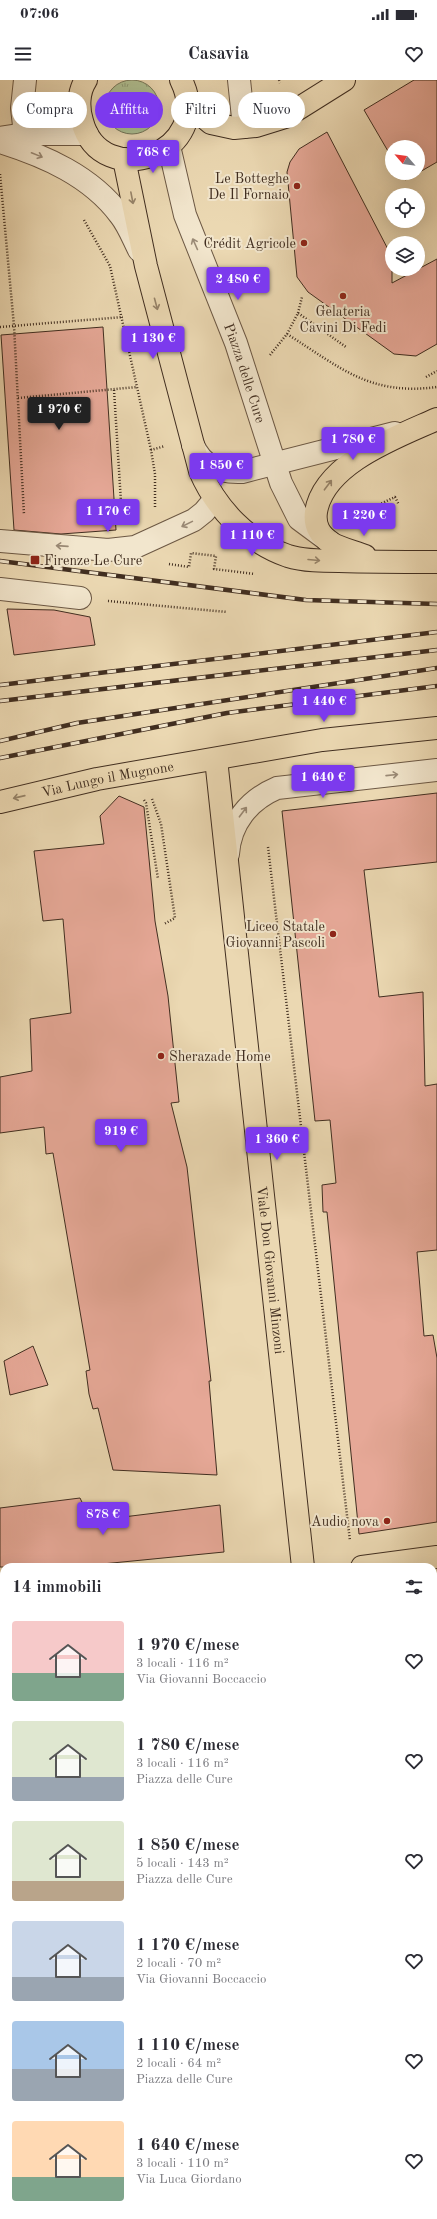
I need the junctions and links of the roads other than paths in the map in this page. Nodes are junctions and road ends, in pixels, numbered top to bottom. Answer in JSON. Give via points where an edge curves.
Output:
{"nodes":[{"id":1,"x":25,"y":80,"type":"edge"},
{"id":2,"x":86,"y":80,"type":"edge"},
{"id":3,"x":181,"y":80,"type":"edge"},
{"id":4,"x":239,"y":80,"type":"edge"},
{"id":5,"x":344,"y":80,"type":"edge"},
{"id":6,"x":184,"y":92,"type":"edge"},
{"id":7,"x":240,"y":92,"type":"edge"},
{"id":8,"x":305,"y":105,"type":"edge"},
{"id":9,"x":182,"y":128,"type":"edge"},
{"id":10,"x":25,"y":134,"type":"junction"},
{"id":11,"x":87,"y":134,"type":"junction"},
{"id":12,"x":0,"y":138,"type":"edge"},
{"id":13,"x":0,"y":142,"type":"edge"},
{"id":14,"x":169,"y":146,"type":"junction"},
{"id":15,"x":124,"y":159,"type":"junction"},
{"id":16,"x":146,"y":266,"type":"junction"},
{"id":17,"x":430,"y":422,"type":"edge"},
{"id":18,"x":193,"y":445,"type":"junction"},
{"id":19,"x":274,"y":464,"type":"junction"},
{"id":20,"x":215,"y":498,"type":"junction"},
{"id":21,"x":0,"y":541,"type":"edge"},
{"id":22,"x":331,"y":542,"type":"junction"},
{"id":23,"x":437,"y":562,"type":"edge"},
{"id":24,"x":384,"y":563,"type":"junction"},
{"id":25,"x":0,"y":589,"type":"edge"},
{"id":26,"x":80,"y":598,"type":"road end"},
{"id":27,"x":437,"y":728,"type":"edge"},
{"id":28,"x":216,"y":759,"type":"junction"},
{"id":29,"x":437,"y":770,"type":"edge"},
{"id":30,"x":0,"y":802,"type":"edge"},
{"id":31,"x":227,"y":861,"type":"junction"},
{"id":32,"x":437,"y":1557,"type":"edge"},
{"id":33,"x":303,"y":1563,"type":"edge"},
{"id":34,"x":392,"y":1563,"type":"edge"}],
"edges":[{"from":1,"to":10,"type":"street","via":[[22,108]]},
{"from":2,"to":11,"type":"main road","via":[[79,103]]},
{"from":3,"to":6,"type":"main road"},
{"from":4,"to":7,"type":"street"},
{"from":5,"to":8,"type":"main road"},
{"from":9,"to":14,"type":"main road"},
{"from":10,"to":11,"type":"street"},
{"from":10,"to":12,"type":"street"},
{"from":11,"to":15,"type":"main road","via":[[102,150]]},
{"from":13,"to":16,"type":"street","name":"Piazza delle Cure","one_way":true,"via":[[54,162],[103,196],[128,228]]},
{"from":14,"to":15,"type":"main road","via":[[148,158]]},
{"from":19,"to":14,"type":"street","name":"Piazza delle Cure","one_way":true,"via":[[236,343],[185,215]]},
{"from":15,"to":16,"type":"main road","name":"Piazza delle Cure","one_way":true},
{"from":16,"to":18,"type":"main road","name":"Piazza delle Cure","one_way":true},
{"from":17,"to":19,"type":"street","name":"Piazza delle Cure"},
{"from":22,"to":17,"type":"main road","name":"Piazza delle Cure","one_way":true,"via":[[320,532],[316,519],[319,501],[341,469]]},
{"from":18,"to":19,"type":"street","name":"Piazza delle Cure","via":[[202,460],[216,469],[242,472]]},
{"from":18,"to":20,"type":"main road","name":"Piazza delle Cure","via":[[200,471]]},
{"from":19,"to":22,"type":"street","name":"Piazza delle Cure","via":[[299,519]]},
{"from":20,"to":21,"type":"street","one_way":true,"via":[[194,520],[135,547],[108,550]]},
{"from":20,"to":24,"type":"main road","name":"Piazza delle Cure","one_way":true,"via":[[243,530],[263,544],[289,556]]},
{"from":22,"to":24,"type":"main road","name":"Piazza delle Cure"},
{"from":23,"to":24,"type":"main road"},
{"from":25,"to":26,"type":"street"},
{"from":27,"to":28,"type":"main road","name":"Via Lungo il Mugnone","via":[[322,740]]},
{"from":28,"to":30,"type":"main road","name":"Via Lungo il Mugnone","one_way":true,"via":[[97,779]]},
{"from":28,"to":31,"type":"main road","name":"Viale Don Giovanni Minzoni"},
{"from":31,"to":29,"type":"street","one_way":true,"via":[[228,843],[238,819],[250,804],[265,793],[277,788]]},
{"from":31,"to":33,"type":"main road","name":"Viale Don Giovanni Minzoni"},
{"from":32,"to":34,"type":"main road"}]}
